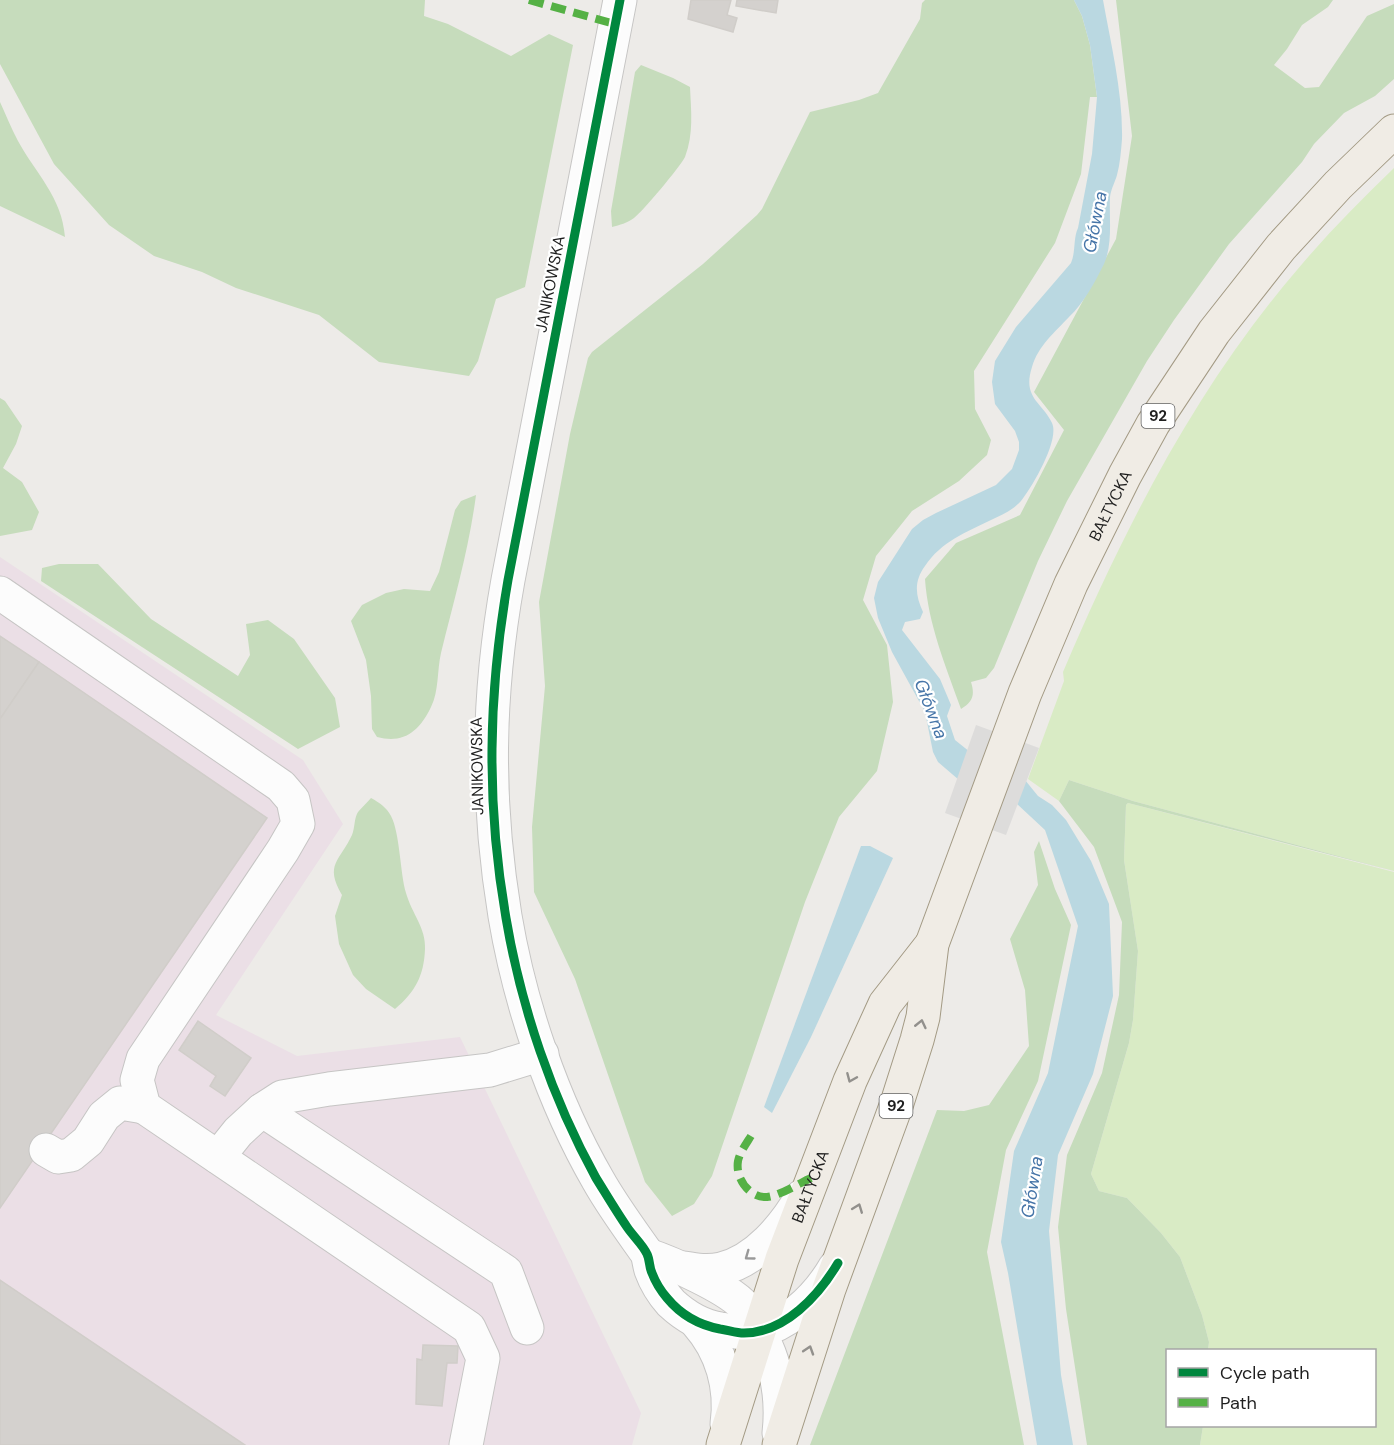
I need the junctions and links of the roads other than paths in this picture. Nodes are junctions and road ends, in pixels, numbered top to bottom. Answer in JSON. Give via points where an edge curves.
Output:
{"nodes":[{"id":1,"x":620,"y":0,"type":"edge"},
{"id":2,"x":1394,"y":131,"type":"edge"},
{"id":3,"x":0,"y":593,"type":"edge"},
{"id":4,"x":932,"y":944,"type":"junction"},
{"id":5,"x":542,"y":1054,"type":"junction"},
{"id":6,"x":144,"y":1107,"type":"junction"},
{"id":7,"x":262,"y":1110,"type":"junction"},
{"id":8,"x":46,"y":1150,"type":"dead end"},
{"id":9,"x":218,"y":1157,"type":"junction"},
{"id":10,"x":812,"y":1178,"type":"junction"},
{"id":11,"x":661,"y":1260,"type":"junction"},
{"id":12,"x":838,"y":1263,"type":"junction"},
{"id":13,"x":697,"y":1323,"type":"junction"},
{"id":14,"x":527,"y":1328,"type":"dead end"},
{"id":15,"x":759,"y":1330,"type":"junction"},
{"id":16,"x":724,"y":1442,"type":"edge"},
{"id":17,"x":466,"y":1445,"type":"edge"},
{"id":18,"x":778,"y":1445,"type":"edge"}],
"edges":[{"from":1,"to":5,"type":"street","name":"JANIKOWSKA","via":[[508,580],[492,695],[492,806],[500,878],[515,965]]},
{"from":2,"to":4,"type":"main road","name":"BAŁTYCKA","number":"92","via":[[1281,247],[1214,332],[1131,465],[1045,644]]},
{"from":3,"to":6,"type":"street","via":[[281,786],[293,800],[298,824],[283,850],[143,1059],[137,1080]]},
{"from":4,"to":10,"type":"main road","name":"BAŁTYCKA","number":"92","one_way":true,"via":[[896,987],[874,1024]]},
{"from":12,"to":4,"type":"main road","name":"BAŁTYCKA","number":"92","one_way":true,"via":[[917,1040]]},
{"from":5,"to":7,"type":"street","via":[[489,1070],[282,1097]]},
{"from":5,"to":11,"type":"street","name":"JANIKOWSKA","via":[[596,1177],[626,1225]]},
{"from":6,"to":8,"type":"street","via":[[120,1103],[71,1155],[58,1156]]},
{"from":6,"to":9,"type":"street"},
{"from":7,"to":9,"type":"street"},
{"from":7,"to":14,"type":"street","via":[[506,1272]]},
{"from":9,"to":17,"type":"street","via":[[469,1328],[483,1358]]},
{"from":10,"to":11,"type":"street","one_way":true,"via":[[784,1221],[758,1249],[738,1263],[697,1270]]},
{"from":10,"to":15,"type":"main road","name":"BAŁTYCKA","number":"92"},
{"from":11,"to":13,"type":"street","name":"JANIKOWSKA","via":[[652,1274],[666,1297]]},
{"from":11,"to":15,"type":"street","name":"JANIKOWSKA","via":[[734,1297]]},
{"from":12,"to":15,"type":"street","name":"JANIKOWSKA","via":[[810,1300],[784,1320]]},
{"from":18,"to":12,"type":"main road","name":"BAŁTYCKA","number":"92","one_way":true},
{"from":13,"to":15,"type":"street","name":"JANIKOWSKA","via":[[742,1333]]},
{"from":13,"to":16,"type":"street","via":[[712,1342],[725,1379],[728,1413]]},
{"from":15,"to":16,"type":"main road","name":"BAŁTYCKA","number":"92"},
{"from":15,"to":18,"type":"street","name":"JANIKOWSKA","via":[[775,1367],[780,1396]]}]}
